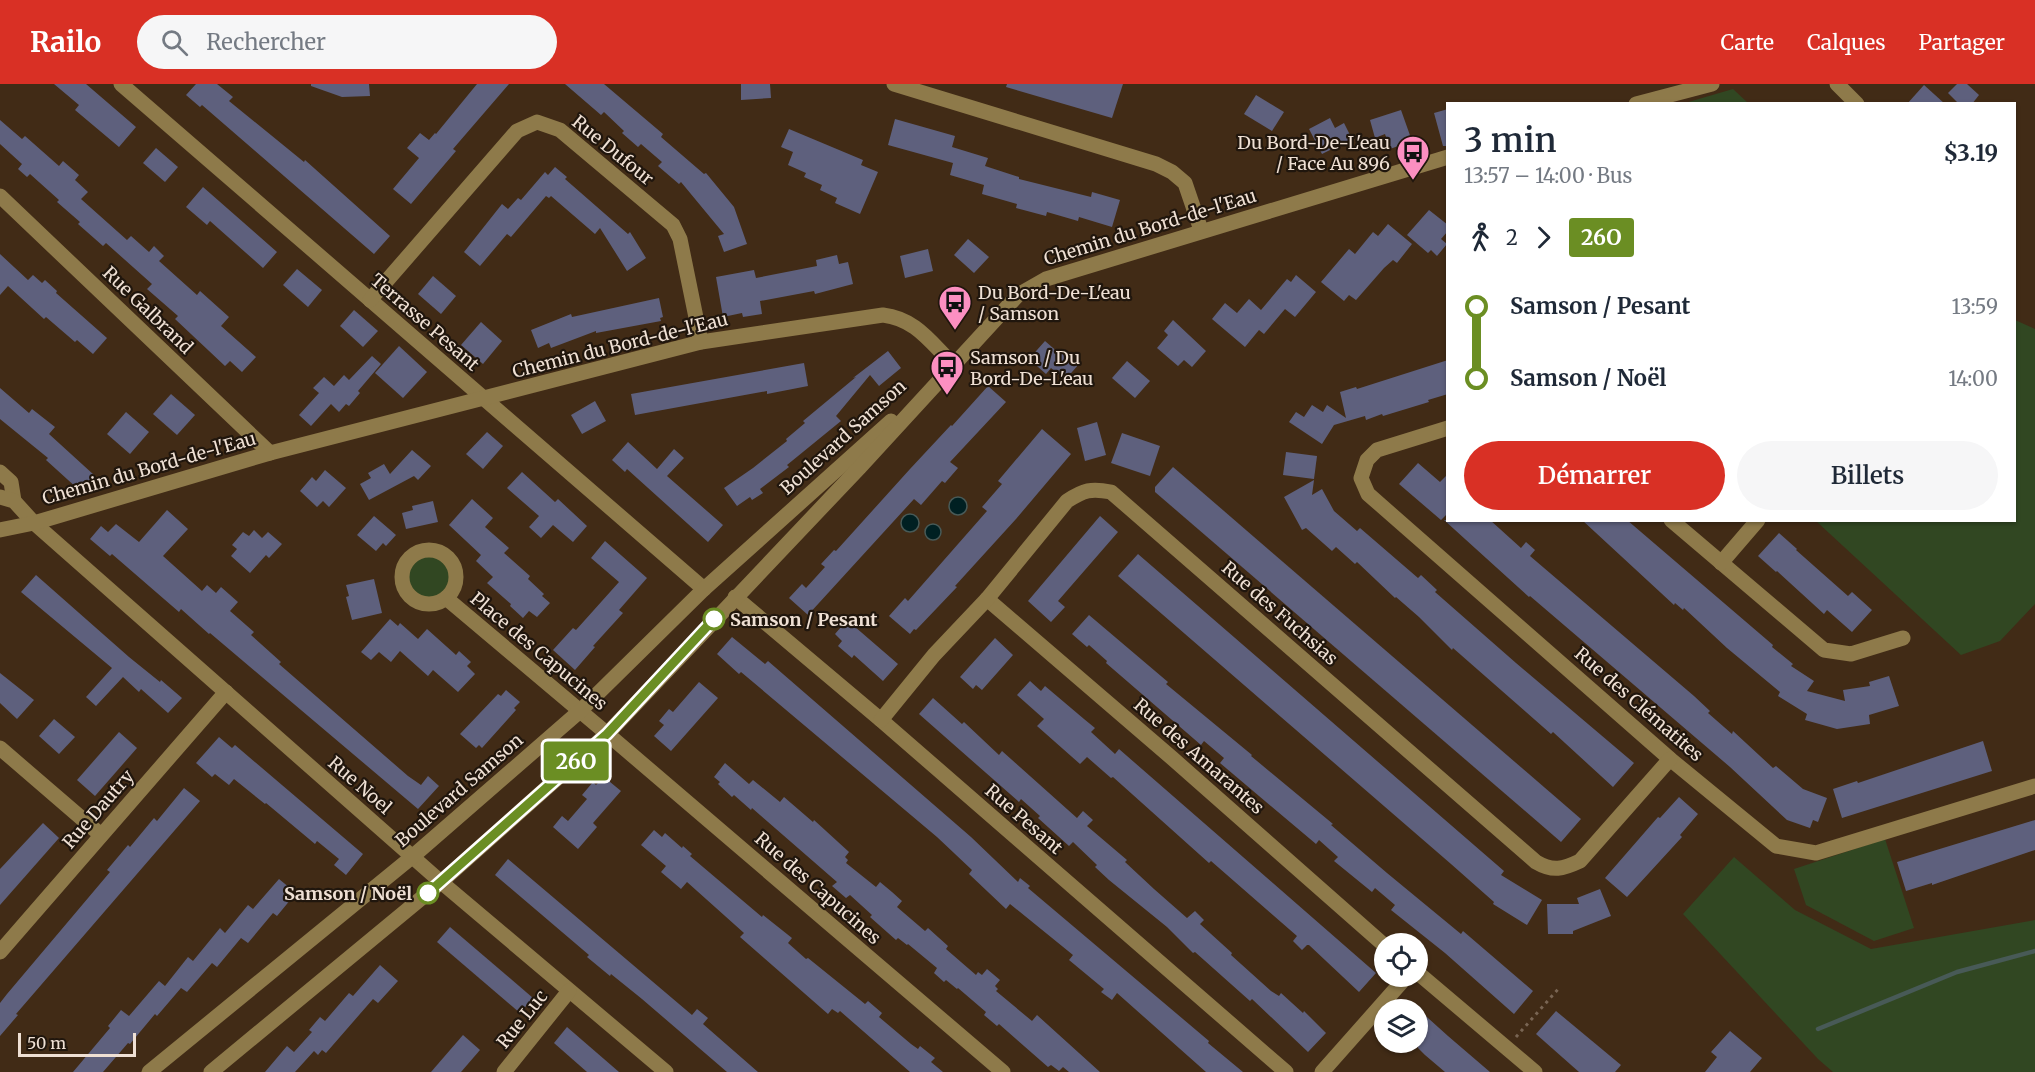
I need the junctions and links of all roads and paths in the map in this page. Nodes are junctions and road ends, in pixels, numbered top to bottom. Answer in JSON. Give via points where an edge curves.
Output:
{"nodes":[{"id":1,"x":121,"y":84,"type":"edge"},
{"id":2,"x":894,"y":84,"type":"edge"},
{"id":3,"x":1712,"y":84,"type":"edge"},
{"id":4,"x":1836,"y":84,"type":"edge"},
{"id":5,"x":1644,"y":102,"type":"edge"},
{"id":6,"x":1855,"y":102,"type":"edge"},
{"id":7,"x":1446,"y":158,"type":"edge"},
{"id":8,"x":0,"y":196,"type":"edge"},
{"id":9,"x":1201,"y":230,"type":"junction"},
{"id":10,"x":370,"y":300,"type":"junction"},
{"id":11,"x":700,"y":342,"type":"junction"},
{"id":12,"x":953,"y":364,"type":"junction"},
{"id":13,"x":484,"y":398,"type":"junction"},
{"id":14,"x":1446,"y":429,"type":"edge"},
{"id":15,"x":270,"y":453,"type":"junction"},
{"id":16,"x":0,"y":472,"type":"edge"},
{"id":17,"x":7,"y":499,"type":"edge"},
{"id":18,"x":1673,"y":522,"type":"edge"},
{"id":19,"x":1756,"y":522,"type":"edge"},
{"id":20,"x":34,"y":523,"type":"junction"},
{"id":21,"x":0,"y":530,"type":"edge"},
{"id":22,"x":1722,"y":563,"type":"junction"},
{"id":23,"x":704,"y":589,"type":"junction"},
{"id":24,"x":735,"y":597,"type":"junction"},
{"id":25,"x":446,"y":598,"type":"dead end"},
{"id":26,"x":987,"y":599,"type":"junction"},
{"id":27,"x":1903,"y":638,"type":"dead end"},
{"id":28,"x":226,"y":692,"type":"junction"},
{"id":29,"x":580,"y":711,"type":"junction"},
{"id":30,"x":881,"y":720,"type":"junction"},
{"id":31,"x":607,"y":734,"type":"junction"},
{"id":32,"x":0,"y":748,"type":"edge"},
{"id":33,"x":1670,"y":759,"type":"junction"},
{"id":34,"x":2035,"y":786,"type":"edge"},
{"id":35,"x":101,"y":835,"type":"junction"},
{"id":36,"x":412,"y":857,"type":"junction"},
{"id":37,"x":441,"y":882,"type":"junction"},
{"id":38,"x":1374,"y":936,"type":"edge"},
{"id":39,"x":0,"y":952,"type":"edge"},
{"id":40,"x":1428,"y":981,"type":"edge"},
{"id":41,"x":1397,"y":987,"type":"edge"},
{"id":42,"x":1559,"y":988,"type":"dead end"},
{"id":43,"x":569,"y":991,"type":"junction"},
{"id":44,"x":1506,"y":1047,"type":"junction"},
{"id":45,"x":149,"y":1072,"type":"edge"},
{"id":46,"x":211,"y":1072,"type":"edge"},
{"id":47,"x":504,"y":1072,"type":"edge"},
{"id":48,"x":666,"y":1072,"type":"edge"},
{"id":49,"x":1003,"y":1072,"type":"edge"},
{"id":50,"x":1286,"y":1072,"type":"edge"},
{"id":51,"x":1322,"y":1072,"type":"edge"},
{"id":52,"x":1535,"y":1072,"type":"edge"}],
"edges":[{"from":1,"to":10,"type":"street","name":"Terrasse Pesant"},
{"from":2,"to":9,"type":"street","via":[[1156,164],[1185,183]]},
{"from":3,"to":5,"type":"street"},
{"from":4,"to":6,"type":"street"},
{"from":7,"to":9,"type":"street","name":"Chemin du Bord-de-l'Eau"},
{"from":8,"to":15,"type":"street","name":"Rue Galbrand"},
{"from":9,"to":12,"type":"street","name":"Chemin du Bord-de-l'Eau","via":[[1046,279],[1018,295]]},
{"from":10,"to":11,"type":"street","name":"Rue Dufour","via":[[517,131],[537,122],[561,130],[673,225],[680,239]]},
{"from":10,"to":13,"type":"street","name":"Terrasse Pesant"},
{"from":11,"to":12,"type":"street","name":"Chemin du Bord-de-l'Eau","via":[[883,315],[910,322]]},
{"from":11,"to":13,"type":"street","name":"Chemin du Bord-de-l'Eau"},
{"from":12,"to":23,"type":"street","name":"Boulevard Samson"},
{"from":12,"to":24,"type":"street","name":"Boulevard Samson"},
{"from":13,"to":15,"type":"street","name":"Chemin du Bord-de-l'Eau"},
{"from":13,"to":23,"type":"street","name":"Terrasse Pesant"},
{"from":14,"to":33,"type":"street","name":"Rue des Clématites","via":[[1377,450],[1367,460],[1361,478],[1368,494]]},
{"from":15,"to":20,"type":"street","name":"Chemin du Bord-de-l'Eau"},
{"from":16,"to":17,"type":"street","name":"Rue Noel","via":[[11,482]]},
{"from":17,"to":20,"type":"street","name":"Rue Noel"},
{"from":18,"to":22,"type":"street"},
{"from":19,"to":22,"type":"street"},
{"from":20,"to":21,"type":"street","name":"Chemin du Bord-de-l'Eau"},
{"from":20,"to":28,"type":"street","name":"Rue Noel"},
{"from":22,"to":27,"type":"street","via":[[1824,650],[1851,654]]},
{"from":23,"to":29,"type":"street","name":"Boulevard Samson"},
{"from":24,"to":30,"type":"street","name":"Rue Pesant"},
{"from":24,"to":31,"type":"street","name":"Boulevard Samson"},
{"from":25,"to":29,"type":"street","name":"Place des Capucines"},
{"from":26,"to":30,"type":"street","name":"Rue des Fuchsias"},
{"from":26,"to":33,"type":"street","name":"Rue des Fuchsias","via":[[1067,501],[1081,492],[1111,492],[1548,869],[1564,869],[1580,861]]},
{"from":26,"to":38,"type":"street","name":"Rue des Amarantes"},
{"from":28,"to":35,"type":"street","name":"Rue Dautry"},
{"from":28,"to":36,"type":"street","name":"Rue Noel"},
{"from":29,"to":31,"type":"street","name":"Place des Capucines"},
{"from":29,"to":36,"type":"street","name":"Boulevard Samson"},
{"from":30,"to":50,"type":"street","name":"Rue Pesant"},
{"from":31,"to":37,"type":"street","name":"Boulevard Samson"},
{"from":31,"to":49,"type":"street","name":"Rue des Capucines"},
{"from":32,"to":35,"type":"street"},
{"from":33,"to":34,"type":"street","name":"Rue des Clématites","via":[[1776,846],[1816,853]]},
{"from":35,"to":39,"type":"street","name":"Rue Dautry"},
{"from":36,"to":37,"type":"street","name":"Rue Noel"},
{"from":36,"to":45,"type":"street","name":"Boulevard Samson"},
{"from":37,"to":43,"type":"street","name":"Rue Noel"},
{"from":37,"to":46,"type":"street","name":"Boulevard Samson"},
{"from":40,"to":44,"type":"street"},
{"from":41,"to":51,"type":"street"},
{"from":42,"to":44,"type":"path"},
{"from":43,"to":47,"type":"street","name":"Rue Luc"},
{"from":43,"to":48,"type":"street","name":"Rue Noel"},
{"from":44,"to":52,"type":"street"}]}
